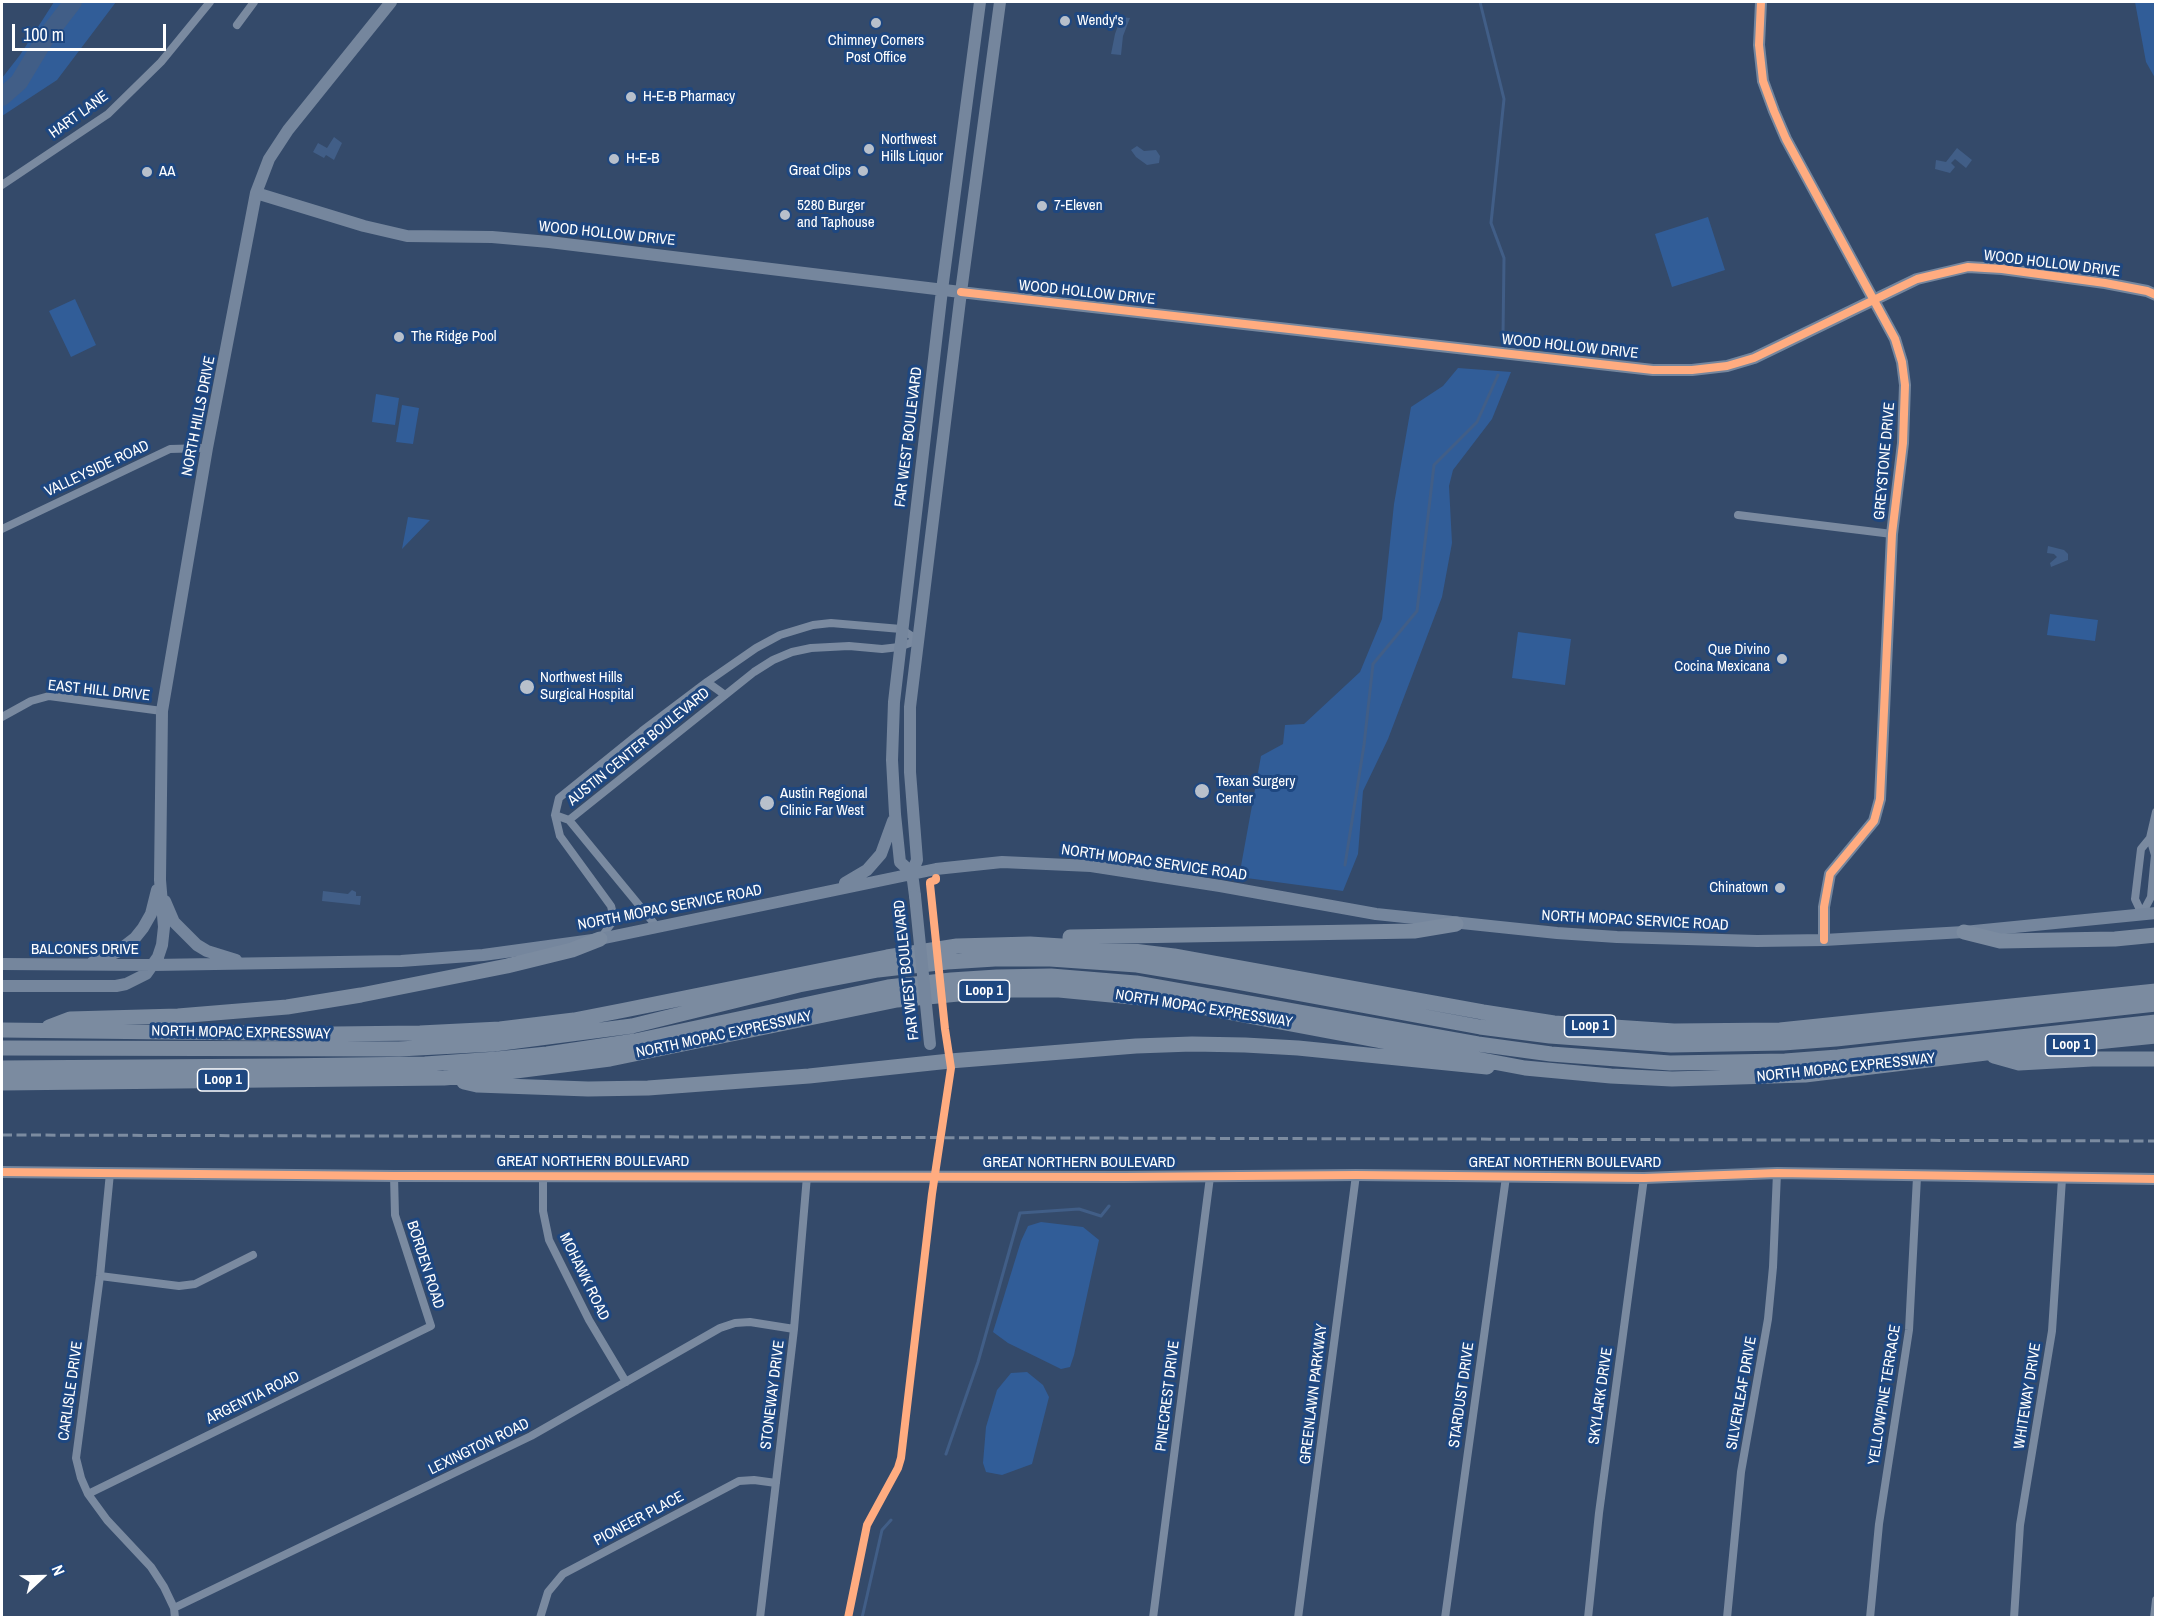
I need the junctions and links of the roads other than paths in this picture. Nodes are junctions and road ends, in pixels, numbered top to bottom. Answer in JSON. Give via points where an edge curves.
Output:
{"nodes":[{"id":1,"x":210,"y":2,"type":"edge"},
{"id":2,"x":254,"y":2,"type":"edge"},
{"id":3,"x":391,"y":2,"type":"edge"},
{"id":4,"x":980,"y":2,"type":"edge"},
{"id":5,"x":1000,"y":2,"type":"edge"},
{"id":6,"x":1761,"y":2,"type":"edge"},
{"id":7,"x":237,"y":26,"type":"dead end"},
{"id":8,"x":2,"y":185,"type":"edge"},
{"id":9,"x":256,"y":193,"type":"junction"},
{"id":10,"x":942,"y":290,"type":"junction"},
{"id":11,"x":961,"y":292,"type":"junction"},
{"id":12,"x":2156,"y":295,"type":"edge"},
{"id":13,"x":1872,"y":299,"type":"junction"},
{"id":14,"x":207,"y":448,"type":"junction"},
{"id":15,"x":1738,"y":515,"type":"dead end"},
{"id":16,"x":2,"y":529,"type":"edge"},
{"id":17,"x":1893,"y":534,"type":"junction"},
{"id":18,"x":901,"y":629,"type":"junction"},
{"id":19,"x":918,"y":640,"type":"junction"},
{"id":20,"x":899,"y":647,"type":"junction"},
{"id":21,"x":707,"y":682,"type":"junction"},
{"id":22,"x":725,"y":695,"type":"junction"},
{"id":23,"x":162,"y":711,"type":"junction"},
{"id":24,"x":2,"y":717,"type":"edge"},
{"id":25,"x":2156,"y":812,"type":"edge"},
{"id":26,"x":895,"y":814,"type":"junction"},
{"id":27,"x":555,"y":815,"type":"junction"},
{"id":28,"x":569,"y":820,"type":"junction"},
{"id":29,"x":2150,"y":838,"type":"junction"},
{"id":30,"x":912,"y":873,"type":"junction"},
{"id":31,"x":160,"y":880,"type":"junction"},
{"id":32,"x":829,"y":891,"type":"junction"},
{"id":33,"x":2156,"y":913,"type":"edge"},
{"id":34,"x":2142,"y":914,"type":"junction"},
{"id":35,"x":1456,"y":924,"type":"junction"},
{"id":36,"x":657,"y":927,"type":"junction"},
{"id":37,"x":1964,"y":932,"type":"junction"},
{"id":38,"x":2156,"y":935,"type":"edge"},
{"id":39,"x":600,"y":939,"type":"junction"},
{"id":40,"x":1824,"y":940,"type":"junction"},
{"id":41,"x":1030,"y":944,"type":"junction"},
{"id":42,"x":2,"y":964,"type":"edge"},
{"id":43,"x":248,"y":964,"type":"junction"},
{"id":44,"x":84,"y":965,"type":"junction"},
{"id":45,"x":153,"y":966,"type":"junction"},
{"id":46,"x":2,"y":986,"type":"edge"},
{"id":47,"x":2156,"y":991,"type":"edge"},
{"id":48,"x":2156,"y":1004,"type":"edge"},
{"id":49,"x":672,"y":1015,"type":"junction"},
{"id":50,"x":574,"y":1020,"type":"junction"},
{"id":51,"x":2156,"y":1022,"type":"edge"},
{"id":52,"x":2,"y":1030,"type":"edge"},
{"id":53,"x":39,"y":1030,"type":"junction"},
{"id":54,"x":2156,"y":1036,"type":"edge"},
{"id":55,"x":2,"y":1048,"type":"edge"},
{"id":56,"x":1986,"y":1053,"type":"junction"},
{"id":57,"x":2156,"y":1059,"type":"edge"},
{"id":58,"x":932,"y":1063,"type":"junction"},
{"id":59,"x":2,"y":1068,"type":"edge"},
{"id":60,"x":1525,"y":1068,"type":"junction"},
{"id":61,"x":444,"y":1078,"type":"junction"},
{"id":62,"x":2,"y":1083,"type":"edge"},
{"id":63,"x":2,"y":1172,"type":"edge"},
{"id":64,"x":110,"y":1173,"type":"junction"},
{"id":65,"x":1777,"y":1173,"type":"junction"},
{"id":66,"x":543,"y":1175,"type":"junction"},
{"id":67,"x":1356,"y":1175,"type":"junction"},
{"id":68,"x":394,"y":1176,"type":"junction"},
{"id":69,"x":807,"y":1176,"type":"junction"},
{"id":70,"x":1210,"y":1177,"type":"junction"},
{"id":71,"x":1506,"y":1177,"type":"junction"},
{"id":72,"x":1917,"y":1177,"type":"junction"},
{"id":73,"x":1644,"y":1178,"type":"junction"},
{"id":74,"x":2062,"y":1179,"type":"junction"},
{"id":75,"x":2156,"y":1179,"type":"edge"},
{"id":76,"x":253,"y":1255,"type":"dead end"},
{"id":77,"x":100,"y":1276,"type":"junction"},
{"id":78,"x":430,"y":1326,"type":"joint"},
{"id":79,"x":794,"y":1329,"type":"junction"},
{"id":80,"x":626,"y":1382,"type":"junction"},
{"id":81,"x":776,"y":1483,"type":"junction"},
{"id":82,"x":88,"y":1494,"type":"junction"},
{"id":83,"x":2156,"y":1600,"type":"edge"},
{"id":84,"x":174,"y":1608,"type":"junction"},
{"id":85,"x":175,"y":1617,"type":"edge"},
{"id":86,"x":540,"y":1617,"type":"edge"},
{"id":87,"x":760,"y":1617,"type":"edge"},
{"id":88,"x":1153,"y":1617,"type":"edge"},
{"id":89,"x":1298,"y":1617,"type":"edge"},
{"id":90,"x":1445,"y":1617,"type":"edge"},
{"id":91,"x":1588,"y":1617,"type":"edge"},
{"id":92,"x":1727,"y":1617,"type":"edge"},
{"id":93,"x":1870,"y":1617,"type":"edge"},
{"id":94,"x":2014,"y":1617,"type":"edge"},
{"id":95,"x":2154,"y":1617,"type":"edge"}],
"edges":[{"from":1,"to":8,"type":"street","name":"HART LANE","via":[[161,62],[108,114]]},
{"from":2,"to":7,"type":"street"},
{"from":3,"to":9,"type":"street","name":"NORTH HILLS DRIVE","via":[[288,130],[269,159]]},
{"from":4,"to":10,"type":"street","name":"FAR WEST BOULEVARD"},
{"from":5,"to":11,"type":"street","name":"FAR WEST BOULEVARD"},
{"from":6,"to":13,"type":"street","name":"GREYSTONE DRIVE","via":[[1759,45],[1763,81],[1774,111]]},
{"from":9,"to":10,"type":"street","name":"WOOD HOLLOW DRIVE","via":[[407,236],[549,242]]},
{"from":9,"to":14,"type":"street","name":"NORTH HILLS DRIVE"},
{"from":10,"to":11,"type":"street","name":"WOOD HOLLOW DRIVE"},
{"from":10,"to":18,"type":"street","name":"FAR WEST BOULEVARD"},
{"from":11,"to":13,"type":"street","name":"WOOD HOLLOW DRIVE","via":[[1653,370],[1727,366],[1754,358]]},
{"from":11,"to":19,"type":"street","name":"FAR WEST BOULEVARD"},
{"from":12,"to":13,"type":"street","name":"WOOD HOLLOW DRIVE","via":[[2105,283],[1968,267],[1917,279]]},
{"from":13,"to":17,"type":"street","name":"GREYSTONE DRIVE","via":[[1895,339],[1905,385]]},
{"from":14,"to":16,"type":"street","name":"VALLEYSIDE ROAD","via":[[170,449]]},
{"from":14,"to":23,"type":"street","name":"NORTH HILLS DRIVE"},
{"from":15,"to":17,"type":"street"},
{"from":17,"to":40,"type":"street","name":"GREYSTONE DRIVE","via":[[1880,799],[1874,821],[1830,874]]},
{"from":18,"to":19,"type":"street","name":"AUSTIN CENTER BOULEVARD"},
{"from":18,"to":20,"type":"street","name":"FAR WEST BOULEVARD"},
{"from":18,"to":21,"type":"street","name":"AUSTIN CENTER BOULEVARD","via":[[813,625],[780,635]]},
{"from":19,"to":20,"type":"street","name":"AUSTIN CENTER BOULEVARD"},
{"from":19,"to":30,"type":"street","name":"FAR WEST BOULEVARD","via":[[910,707],[909,772],[917,860]]},
{"from":20,"to":22,"type":"street","name":"AUSTIN CENTER BOULEVARD","via":[[830,646],[792,652],[754,672]]},
{"from":20,"to":26,"type":"street","name":"FAR WEST BOULEVARD","via":[[892,760]]},
{"from":21,"to":22,"type":"street","name":"AUSTIN CENTER BOULEVARD"},
{"from":21,"to":27,"type":"street","name":"AUSTIN CENTER BOULEVARD","via":[[559,798]]},
{"from":22,"to":28,"type":"street","name":"AUSTIN CENTER BOULEVARD"},
{"from":23,"to":24,"type":"street","name":"EAST HILL DRIVE","via":[[49,696]]},
{"from":23,"to":31,"type":"street","name":"NORTH HILLS DRIVE"},
{"from":25,"to":29,"type":"street"},
{"from":26,"to":30,"type":"street","name":"FAR WEST BOULEVARD","via":[[900,862]]},
{"from":26,"to":32,"type":"street","via":[[886,845],[875,862],[857,877]]},
{"from":27,"to":28,"type":"street"},
{"from":27,"to":39,"type":"street","via":[[560,836],[611,906],[611,924]]},
{"from":28,"to":36,"type":"street"},
{"from":29,"to":34,"type":"street","via":[[2155,855],[2151,897]]},
{"from":29,"to":34,"type":"street","via":[[2141,849],[2135,899]]},
{"from":30,"to":32,"type":"street","name":"NORTH MOPAC SERVICE ROAD"},
{"from":30,"to":35,"type":"street","name":"NORTH MOPAC SERVICE ROAD","via":[[1002,862],[1090,866]]},
{"from":30,"to":58,"type":"street","name":"FAR WEST BOULEVARD","bridge":true},
{"from":31,"to":43,"type":"street","via":[[174,922],[187,936],[207,951]]},
{"from":31,"to":44,"type":"street","name":"NORTH HILLS DRIVE","via":[[151,914],[135,938],[117,952]]},
{"from":31,"to":45,"type":"street","name":"NORTH HILLS DRIVE","via":[[164,927]]},
{"from":32,"to":36,"type":"street","name":"NORTH MOPAC SERVICE ROAD"},
{"from":33,"to":34,"type":"street","name":"NORTH MOPAC SERVICE ROAD"},
{"from":34,"to":37,"type":"street","name":"NORTH MOPAC SERVICE ROAD"},
{"from":35,"to":40,"type":"street","name":"NORTH MOPAC SERVICE ROAD","via":[[1617,937]]},
{"from":35,"to":41,"type":"highway","via":[[1414,931],[1074,937]]},
{"from":36,"to":39,"type":"street","name":"NORTH MOPAC SERVICE ROAD"},
{"from":37,"to":38,"type":"highway","via":[[2000,941]]},
{"from":37,"to":40,"type":"street","name":"NORTH MOPAC SERVICE ROAD"},
{"from":39,"to":43,"type":"street","name":"NORTH MOPAC SERVICE ROAD","via":[[401,962]]},
{"from":39,"to":53,"type":"highway","via":[[507,966],[361,995],[287,1007],[178,1016],[70,1019]]},
{"from":41,"to":47,"type":"highway","name":"NORTH MOPAC EXPRESSWAY","number":"Loop 1","via":[[1174,956],[1554,1023],[1674,1031],[1803,1028]]},
{"from":41,"to":50,"type":"highway","name":"NORTH MOPAC EXPRESSWAY","number":"Loop 1","via":[[957,946],[888,957]]},
{"from":42,"to":44,"type":"street","name":"BALCONES DRIVE"},
{"from":43,"to":45,"type":"street","name":"NORTH MOPAC SERVICE ROAD"},
{"from":44,"to":45,"type":"street","name":"BALCONES DRIVE"},
{"from":45,"to":46,"type":"street","name":"BALCONES DRIVE","via":[[139,979],[116,986]]},
{"from":48,"to":49,"type":"highway","via":[[1825,1040],[1671,1045],[1480,1027],[1137,965],[1006,959],[878,970]]},
{"from":49,"to":50,"type":"highway","via":[[608,1023]]},
{"from":49,"to":55,"type":"highway","via":[[632,1026],[441,1048]]},
{"from":50,"to":53,"type":"highway","name":"NORTH MOPAC EXPRESSWAY","number":"Loop 1","via":[[420,1033]]},
{"from":51,"to":59,"type":"highway","via":[[1838,1057],[1670,1063],[1478,1044],[1136,982],[997,977],[888,987],[635,1041],[497,1059],[425,1064]]},
{"from":52,"to":53,"type":"highway","name":"NORTH MOPAC EXPRESSWAY","number":"Loop 1"},
{"from":54,"to":56,"type":"highway","name":"NORTH MOPAC EXPRESSWAY","number":"Loop 1"},
{"from":56,"to":57,"type":"highway","via":[[2019,1063]]},
{"from":56,"to":60,"type":"highway","name":"NORTH MOPAC EXPRESSWAY","number":"Loop 1","via":[[1805,1075],[1743,1078],[1661,1079]]},
{"from":58,"to":60,"type":"highway","via":[[1192,1044],[1298,1048],[1473,1067]]},
{"from":58,"to":61,"type":"highway","via":[[648,1088],[477,1085]]},
{"from":60,"to":61,"type":"highway","name":"NORTH MOPAC EXPRESSWAY","number":"Loop 1","via":[[1163,1000],[1059,990],[999,990],[897,1000],[610,1059]]},
{"from":61,"to":62,"type":"highway","name":"NORTH MOPAC EXPRESSWAY","number":"Loop 1"},
{"from":63,"to":64,"type":"street","name":"GREAT NORTHERN BOULEVARD"},
{"from":64,"to":68,"type":"street","name":"GREAT NORTHERN BOULEVARD"},
{"from":64,"to":77,"type":"street","name":"CARLISLE DRIVE"},
{"from":65,"to":72,"type":"street","name":"GREAT NORTHERN BOULEVARD"},
{"from":65,"to":73,"type":"street","name":"GREAT NORTHERN BOULEVARD"},
{"from":65,"to":92,"type":"street","name":"SILVERLEAF DRIVE","via":[[1768,1319],[1741,1472]]},
{"from":66,"to":68,"type":"street","name":"GREAT NORTHERN BOULEVARD"},
{"from":66,"to":69,"type":"street","name":"GREAT NORTHERN BOULEVARD"},
{"from":66,"to":80,"type":"street","name":"MOHAWK ROAD","via":[[543,1211],[549,1240]]},
{"from":67,"to":70,"type":"street","name":"GREAT NORTHERN BOULEVARD"},
{"from":67,"to":71,"type":"street","name":"GREAT NORTHERN BOULEVARD"},
{"from":67,"to":89,"type":"street","name":"GREENLAWN PARKWAY"},
{"from":68,"to":78,"type":"street","name":"BORDEN ROAD","via":[[395,1215]]},
{"from":69,"to":70,"type":"street","name":"GREAT NORTHERN BOULEVARD"},
{"from":69,"to":79,"type":"street","name":"STONEWAY DRIVE"},
{"from":70,"to":88,"type":"street","name":"PINECREST DRIVE"},
{"from":71,"to":73,"type":"street","name":"GREAT NORTHERN BOULEVARD"},
{"from":71,"to":90,"type":"street","name":"STARDUST DRIVE"},
{"from":72,"to":74,"type":"street","name":"GREAT NORTHERN BOULEVARD"},
{"from":72,"to":93,"type":"street","name":"YELLOWPINE TERRACE","via":[[1909,1330],[1879,1524]]},
{"from":73,"to":91,"type":"street","name":"SKYLARK DRIVE"},
{"from":74,"to":75,"type":"street","name":"GREAT NORTHERN BOULEVARD"},
{"from":74,"to":94,"type":"street","name":"WHITEWAY DRIVE","via":[[2052,1331],[2020,1525]]},
{"from":76,"to":77,"type":"street","via":[[195,1284],[179,1286]]},
{"from":77,"to":82,"type":"street","name":"CARLISLE DRIVE","via":[[76,1458]]},
{"from":78,"to":82,"type":"street","name":"ARGENTIA ROAD"},
{"from":79,"to":80,"type":"street","name":"LEXINGTON ROAD","via":[[735,1323]]},
{"from":79,"to":81,"type":"street","name":"STONEWAY DRIVE"},
{"from":80,"to":84,"type":"street","name":"LEXINGTON ROAD","via":[[512,1446]]},
{"from":81,"to":86,"type":"street","name":"PIONEER PLACE","via":[[739,1481],[563,1574],[548,1592]]},
{"from":81,"to":87,"type":"street","name":"STONEWAY DRIVE"},
{"from":82,"to":84,"type":"street","name":"CARLISLE DRIVE","via":[[151,1567]]},
{"from":83,"to":95,"type":"street"},
{"from":84,"to":85,"type":"street","name":"CARLISLE DRIVE"}]}
